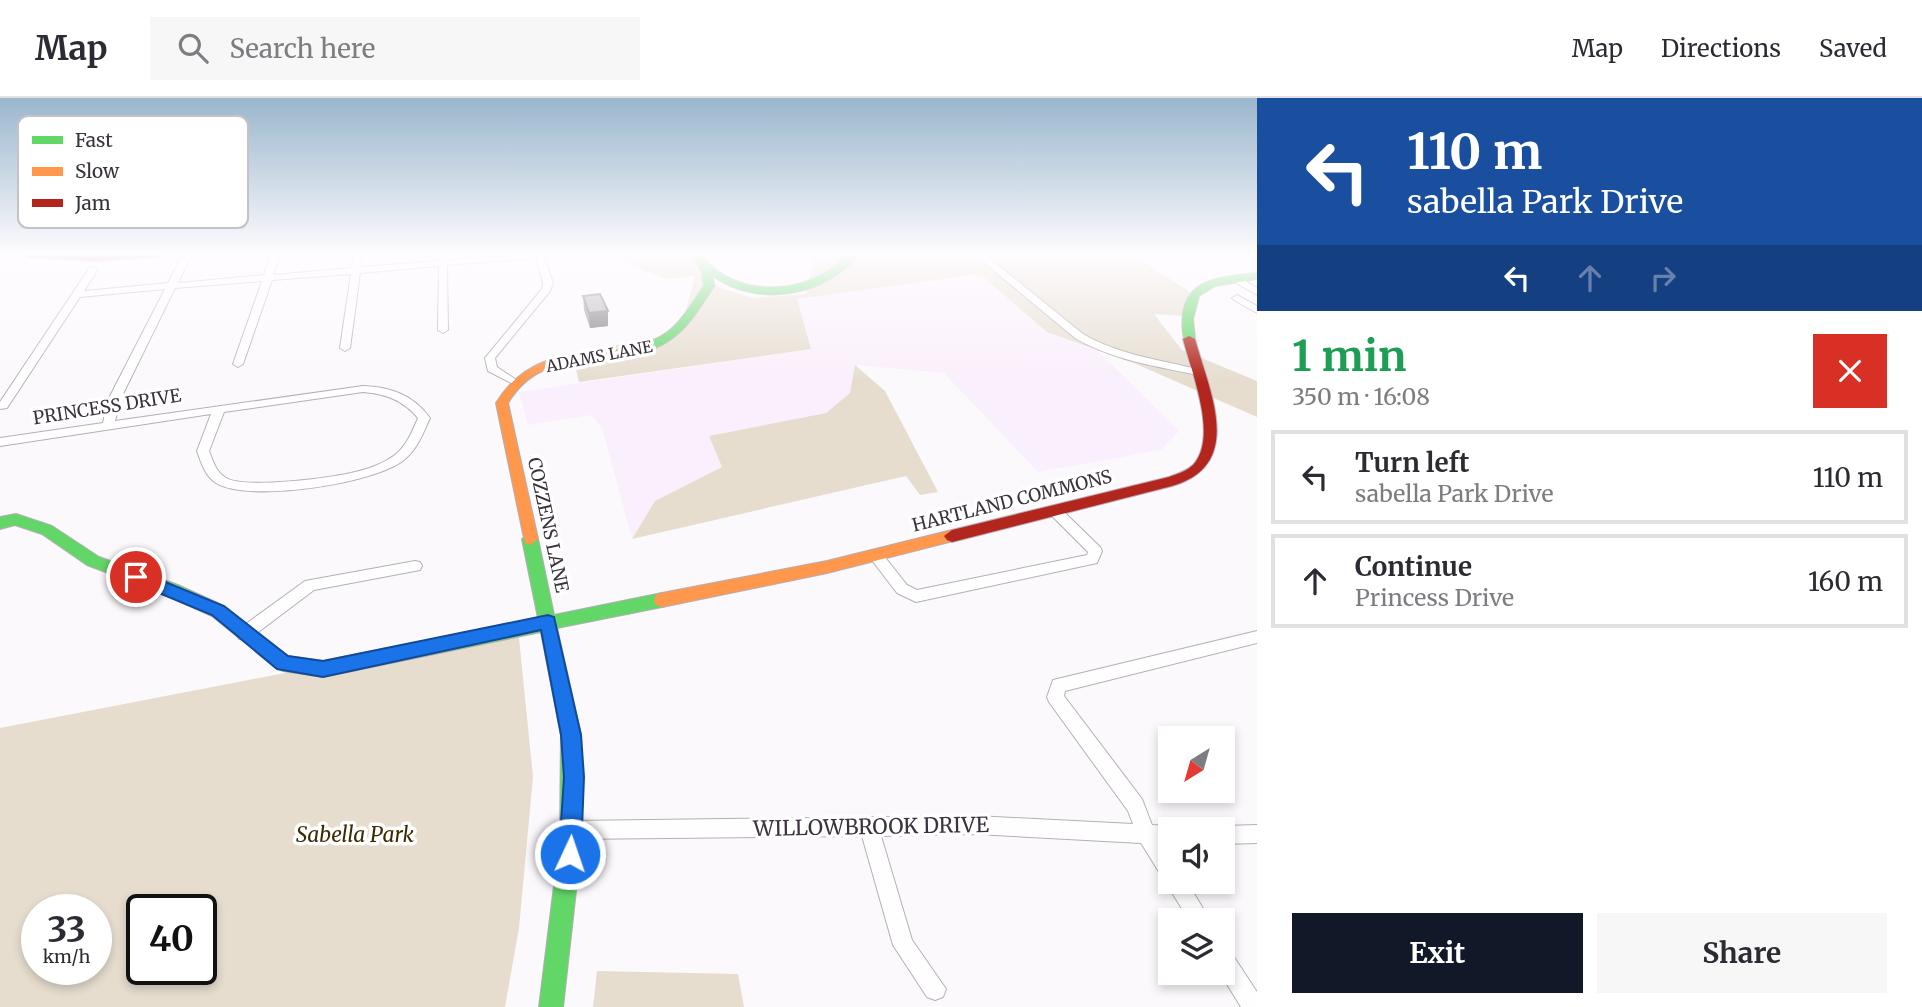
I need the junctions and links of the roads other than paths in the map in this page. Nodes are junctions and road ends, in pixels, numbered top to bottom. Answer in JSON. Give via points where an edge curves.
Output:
{"nodes":[{"id":1,"x":74,"y":296,"type":"edge"},
{"id":2,"x":167,"y":296,"type":"edge"},
{"id":3,"x":261,"y":296,"type":"edge"},
{"id":4,"x":352,"y":296,"type":"edge"},
{"id":5,"x":443,"y":296,"type":"edge"},
{"id":6,"x":541,"y":296,"type":"edge"},
{"id":7,"x":702,"y":296,"type":"edge"},
{"id":8,"x":1030,"y":296,"type":"edge"},
{"id":9,"x":1191,"y":296,"type":"edge"},
{"id":10,"x":1237,"y":298,"type":"dead end"},
{"id":11,"x":1257,"y":310,"type":"edge"},
{"id":12,"x":443,"y":330,"type":"dead end"},
{"id":13,"x":345,"y":348,"type":"dead end"},
{"id":14,"x":238,"y":363,"type":"dead end"},
{"id":15,"x":1197,"y":372,"type":"junction"},
{"id":16,"x":513,"y":381,"type":"junction"},
{"id":17,"x":3,"y":405,"type":"dead end"},
{"id":18,"x":219,"y":409,"type":"junction"},
{"id":19,"x":108,"y":426,"type":"junction"},
{"id":20,"x":0,"y":442,"type":"edge"},
{"id":21,"x":1055,"y":510,"type":"junction"},
{"id":22,"x":0,"y":523,"type":"edge"},
{"id":23,"x":876,"y":555,"type":"junction"},
{"id":24,"x":415,"y":566,"type":"dead end"},
{"id":25,"x":548,"y":622,"type":"junction"},
{"id":26,"x":244,"y":634,"type":"junction"},
{"id":27,"x":1257,"y":637,"type":"edge"},
{"id":28,"x":869,"y":828,"type":"junction"},
{"id":29,"x":572,"y":830,"type":"junction"},
{"id":30,"x":1146,"y":834,"type":"junction"},
{"id":31,"x":1158,"y":834,"type":"edge"},
{"id":32,"x":1257,"y":834,"type":"edge"},
{"id":33,"x":1235,"y":835,"type":"edge"},
{"id":34,"x":1158,"y":853,"type":"edge"},
{"id":35,"x":1235,"y":977,"type":"edge"},
{"id":36,"x":935,"y":989,"type":"dead end"},
{"id":37,"x":551,"y":1007,"type":"edge"},
{"id":38,"x":1254,"y":1007,"type":"edge"}],
"edges":[{"from":1,"to":17,"type":"street"},
{"from":2,"to":19,"type":"street","via":[[114,400]]},
{"from":3,"to":14,"type":"street"},
{"from":4,"to":13,"type":"street"},
{"from":5,"to":12,"type":"street"},
{"from":6,"to":16,"type":"street","via":[[491,358],[492,369]]},
{"from":7,"to":16,"type":"main road","name":"ADAMS LANE","via":[[665,342],[544,365]]},
{"from":8,"to":15,"type":"street","via":[[1096,346]]},
{"from":9,"to":15,"type":"main road","name":"HARTLAND COMMONS","via":[[1186,311]]},
{"from":10,"to":11,"type":"street"},
{"from":15,"to":21,"type":"main road","name":"HARTLAND COMMONS","via":[[1212,438],[1197,470],[1172,481]]},
{"from":16,"to":25,"type":"main road","name":"COZZENS LANE","via":[[502,404]]},
{"from":18,"to":18,"type":"street","name":"PRINCESS DRIVE","via":[[363,388],[402,396],[424,418],[402,454],[370,473],[243,487],[212,475],[203,451]]},
{"from":18,"to":19,"type":"street","name":"PRINCESS DRIVE"},
{"from":19,"to":20,"type":"street","name":"PRINCESS DRIVE"},
{"from":21,"to":23,"type":"main road","name":"HARTLAND COMMONS"},
{"from":21,"to":23,"type":"street","via":[[1096,551],[1093,559],[916,596],[902,589]]},
{"from":22,"to":26,"type":"main road","via":[[16,519],[47,530],[93,561],[218,611]]},
{"from":23,"to":25,"type":"main road","name":"HARTLAND COMMONS"},
{"from":24,"to":26,"type":"street","via":[[310,585]]},
{"from":25,"to":26,"type":"main road","name":"HARTLAND COMMONS","via":[[323,669],[283,663]]},
{"from":25,"to":29,"type":"main road","name":"COZZENS LANE","via":[[571,735]]},
{"from":27,"to":30,"type":"street","via":[[1059,685],[1055,696],[1135,805]]},
{"from":28,"to":29,"type":"street","name":"WILLOWBROOK DRIVE"},
{"from":28,"to":30,"type":"street","name":"WILLOWBROOK DRIVE","via":[[988,825]]},
{"from":28,"to":36,"type":"street","via":[[903,945]]},
{"from":29,"to":37,"type":"main road","name":"COZZENS LANE"},
{"from":30,"to":31,"type":"street","name":"WILLOWBROOK DRIVE"},
{"from":30,"to":34,"type":"street"},
{"from":32,"to":33,"type":"street"},
{"from":35,"to":38,"type":"street"}]}
